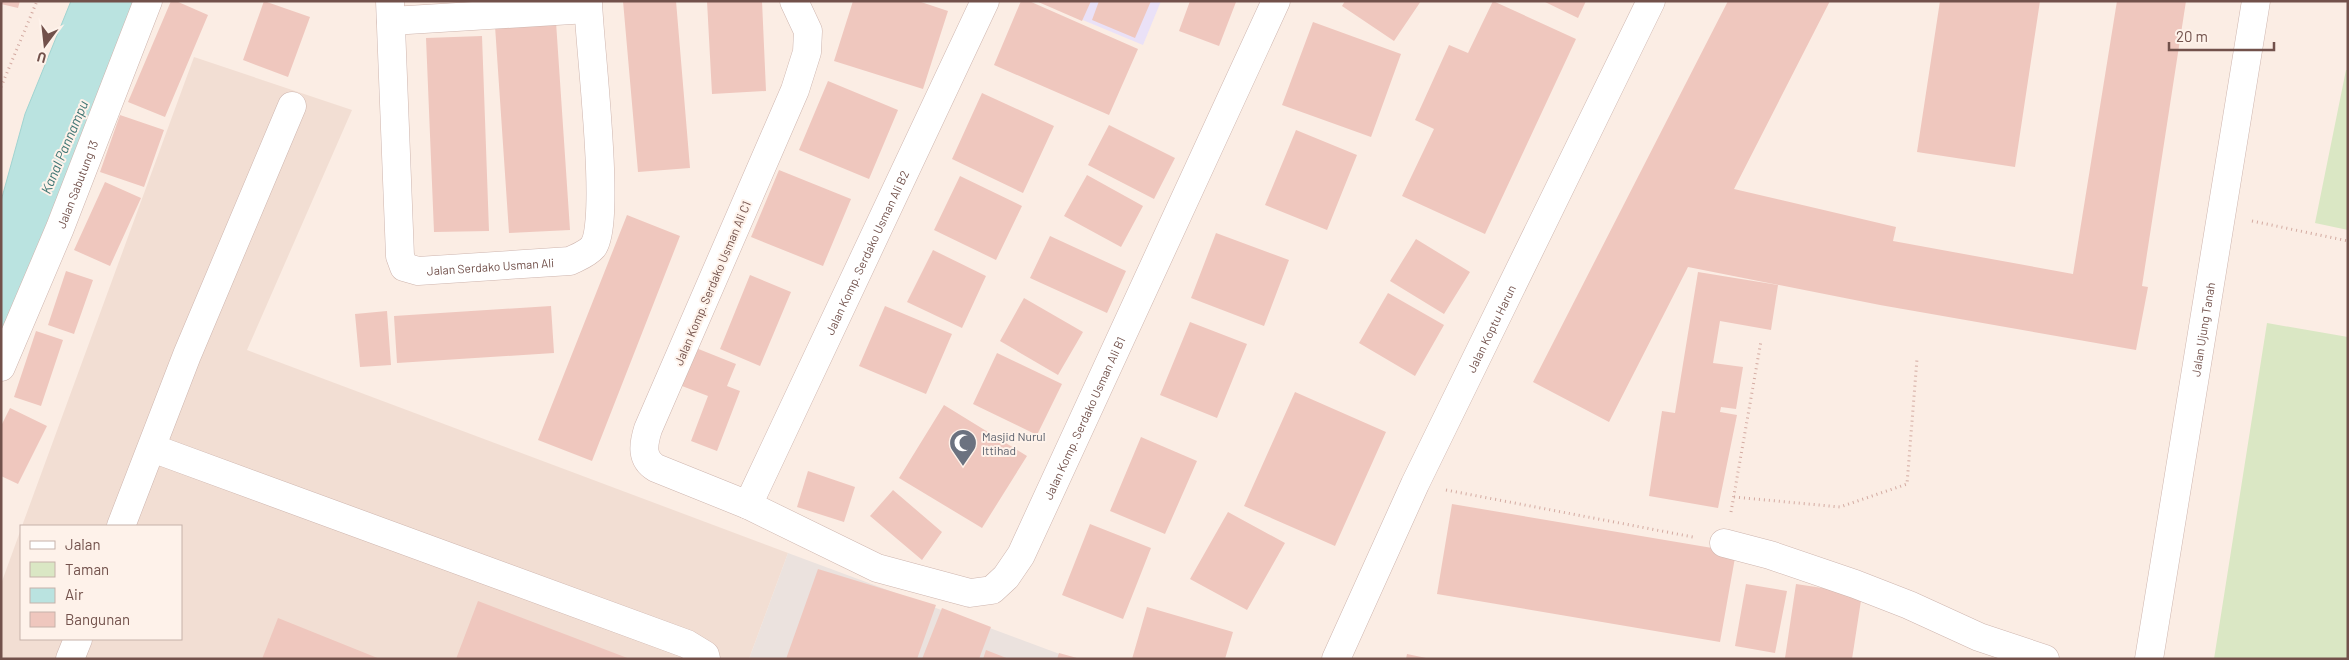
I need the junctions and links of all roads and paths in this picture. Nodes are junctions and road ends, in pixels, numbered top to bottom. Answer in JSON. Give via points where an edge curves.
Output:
{"nodes":[{"id":1,"x":38,"y":1,"type":"edge"},
{"id":2,"x":148,"y":1,"type":"edge"},
{"id":3,"x":794,"y":1,"type":"edge"},
{"id":4,"x":985,"y":1,"type":"edge"},
{"id":5,"x":1276,"y":1,"type":"edge"},
{"id":6,"x":1651,"y":1,"type":"edge"},
{"id":7,"x":2256,"y":1,"type":"edge"},
{"id":8,"x":588,"y":5,"type":"edge"},
{"id":9,"x":390,"y":11,"type":"edge"},
{"id":10,"x":1,"y":87,"type":"edge"},
{"id":11,"x":292,"y":106,"type":"dead end"},
{"id":12,"x":2222,"y":215,"type":"junction"},
{"id":13,"x":2348,"y":241,"type":"edge"},
{"id":14,"x":1761,"y":341,"type":"dead end"},
{"id":15,"x":1916,"y":359,"type":"dead end"},
{"id":16,"x":1,"y":367,"type":"edge"},
{"id":17,"x":152,"y":448,"type":"junction"},
{"id":18,"x":1415,"y":484,"type":"junction"},
{"id":19,"x":1734,"y":497,"type":"junction"},
{"id":20,"x":748,"y":505,"type":"junction"},
{"id":21,"x":122,"y":525,"type":"edge"},
{"id":22,"x":1724,"y":544,"type":"junction"},
{"id":23,"x":78,"y":640,"type":"edge"},
{"id":24,"x":70,"y":659,"type":"edge"},
{"id":25,"x":706,"y":659,"type":"edge"},
{"id":26,"x":1336,"y":659,"type":"edge"},
{"id":27,"x":2046,"y":659,"type":"edge"},
{"id":28,"x":2149,"y":659,"type":"edge"}],
"edges":[{"from":1,"to":10,"type":"path"},
{"from":2,"to":16,"type":"street","name":"Jalan Sabutung 13","via":[[60,228]]},
{"from":3,"to":20,"type":"street","name":"Jalan Komp. Serdako Usman Ali C1","via":[[808,31],[807,52],[795,90],[644,443],[648,463],[656,468]]},
{"from":4,"to":20,"type":"street","name":"Jalan Komp. Serdako Usman Ali B2"},
{"from":5,"to":20,"type":"street","name":"Jalan Komp. Serdako Usman Ali B1","via":[[1021,555],[1006,577],[992,590],[970,593],[877,568]]},
{"from":6,"to":18,"type":"street","name":"Jalan Koptu Harun"},
{"from":7,"to":12,"type":"street","name":"Jalan Ujung Tanah"},
{"from":8,"to":9,"type":"street"},
{"from":8,"to":9,"type":"street","name":"Jalan Serdako Usman Ali","via":[[601,190],[599,229],[593,246],[570,260],[418,271],[404,267],[400,256]]},
{"from":11,"to":17,"type":"street"},
{"from":12,"to":13,"type":"path"},
{"from":12,"to":28,"type":"street","name":"Jalan Ujung Tanah"},
{"from":14,"to":19,"type":"path"},
{"from":15,"to":19,"type":"path","via":[[1906,484],[1840,507]]},
{"from":17,"to":21,"type":"street"},
{"from":17,"to":25,"type":"street","via":[[687,644]]},
{"from":18,"to":22,"type":"path"},
{"from":18,"to":26,"type":"street","name":"Jalan Koptu Harun"},
{"from":19,"to":22,"type":"path"},
{"from":22,"to":27,"type":"street","via":[[1770,555],[1855,584],[1979,637]]},
{"from":23,"to":24,"type":"street"}]}
